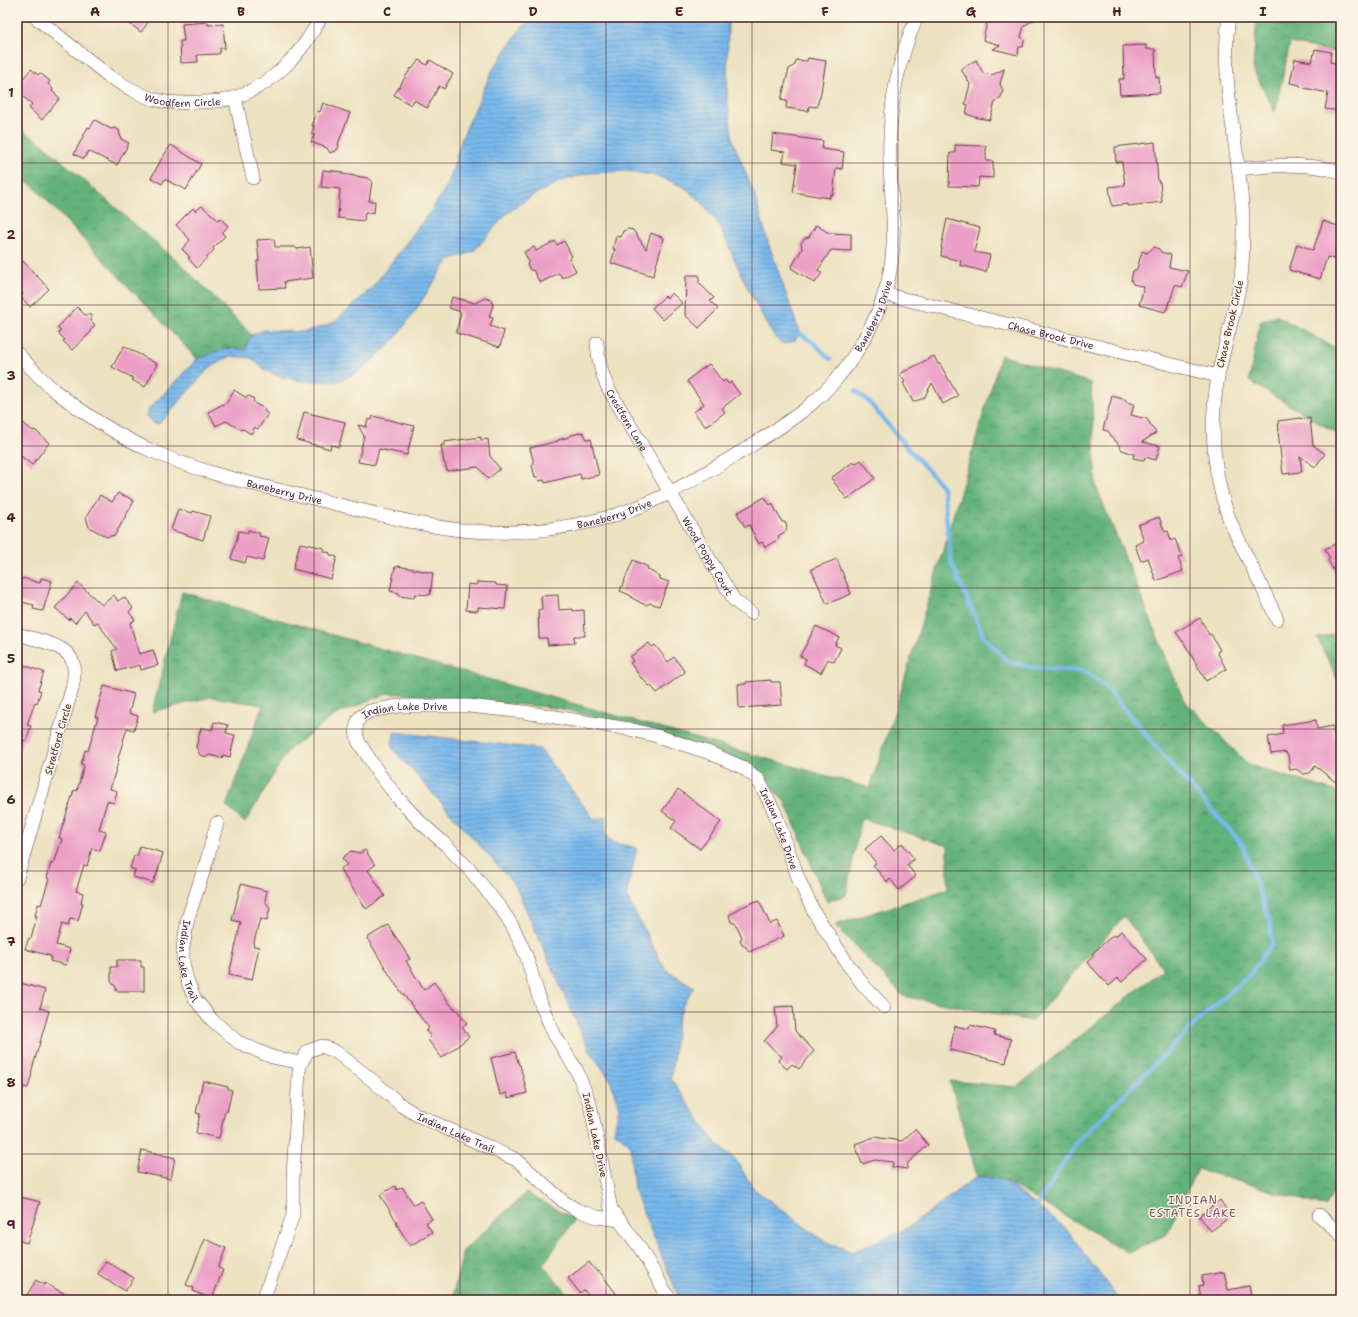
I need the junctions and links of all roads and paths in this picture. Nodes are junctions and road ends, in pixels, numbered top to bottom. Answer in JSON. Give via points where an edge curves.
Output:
{"nodes":[{"id":1,"x":35,"y":17,"type":"edge"},
{"id":2,"x":321,"y":17,"type":"edge"},
{"id":3,"x":917,"y":17,"type":"edge"},
{"id":4,"x":1229,"y":17,"type":"edge"},
{"id":5,"x":235,"y":98,"type":"junction"},
{"id":6,"x":1238,"y":169,"type":"junction"},
{"id":7,"x":1341,"y":172,"type":"edge"},
{"id":8,"x":253,"y":178,"type":"dead end"},
{"id":9,"x":884,"y":294,"type":"junction"},
{"id":10,"x":597,"y":343,"type":"dead end"},
{"id":11,"x":17,"y":354,"type":"edge"},
{"id":12,"x":1218,"y":376,"type":"junction"},
{"id":13,"x":670,"y":494,"type":"junction"},
{"id":14,"x":751,"y":614,"type":"dead end"},
{"id":15,"x":1278,"y":619,"type":"dead end"},
{"id":16,"x":17,"y":634,"type":"edge"},
{"id":17,"x":217,"y":823,"type":"dead end"},
{"id":18,"x":17,"y":878,"type":"edge"},
{"id":19,"x":884,"y":1007,"type":"dead end"},
{"id":20,"x":300,"y":1063,"type":"junction"},
{"id":21,"x":1319,"y":1215,"type":"dead end"},
{"id":22,"x":620,"y":1220,"type":"junction"},
{"id":23,"x":1341,"y":1235,"type":"edge"},
{"id":24,"x":263,"y":1300,"type":"edge"},
{"id":25,"x":670,"y":1300,"type":"edge"}],
"edges":[{"from":1,"to":5,"type":"street","name":"Woodfern Circle","via":[[110,78],[142,95],[181,104]]},
{"from":2,"to":5,"type":"street","name":"Woodfern Circle","via":[[306,42],[283,69],[249,92]]},
{"from":3,"to":9,"type":"street","name":"Baneberry Drive","via":[[903,55],[890,128],[894,221],[890,272]]},
{"from":4,"to":6,"type":"street","name":"Chase Brook Circle","via":[[1226,60]]},
{"from":5,"to":8,"type":"street"},
{"from":6,"to":7,"type":"street","via":[[1297,164]]},
{"from":6,"to":12,"type":"street","name":"Chase Brook Circle","via":[[1243,221],[1241,278]]},
{"from":9,"to":12,"type":"street","name":"Chase Brook Drive"},
{"from":9,"to":13,"type":"street","name":"Baneberry Drive","via":[[875,319],[856,354],[832,386],[805,410],[766,436]]},
{"from":10,"to":13,"type":"street","name":"Crestfern Lane","via":[[601,373],[608,388]]},
{"from":11,"to":13,"type":"street","name":"Baneberry Drive","via":[[51,388],[83,412],[154,452],[230,478],[406,520],[489,532],[550,529],[619,514]]},
{"from":12,"to":15,"type":"street","name":"Chase Brook Circle","via":[[1212,432],[1217,477],[1231,523]]},
{"from":13,"to":14,"type":"street","name":"Wood Poppy Court","via":[[734,600]]},
{"from":16,"to":18,"type":"street","name":"Stratford Circle","via":[[58,647],[68,654],[72,661],[74,677]]},
{"from":17,"to":20,"type":"street","name":"Indian Lake Trail","via":[[188,918],[183,948],[187,980],[195,999],[212,1020],[238,1042],[272,1057]]},
{"from":19,"to":22,"type":"street","name":"Indian Lake Drive","via":[[865,988],[847,964],[814,912],[799,880],[775,813],[758,779],[742,767],[710,753],[657,736],[524,712],[469,706],[398,706],[370,711],[360,717],[356,731],[358,741],[380,775],[418,820],[471,871],[513,928],[526,955],[541,1004],[554,1034],[577,1071],[590,1104],[608,1198],[611,1209]]},
{"from":20,"to":22,"type":"street","name":"Indian Lake Trail","via":[[308,1051],[317,1047],[322,1046],[336,1052],[402,1106],[517,1160],[564,1202],[577,1210],[597,1217]]},
{"from":20,"to":24,"type":"street","via":[[293,1178],[294,1215]]},
{"from":21,"to":23,"type":"street"},
{"from":22,"to":25,"type":"street","name":"Indian Lake Drive","via":[[640,1248]]}]}
